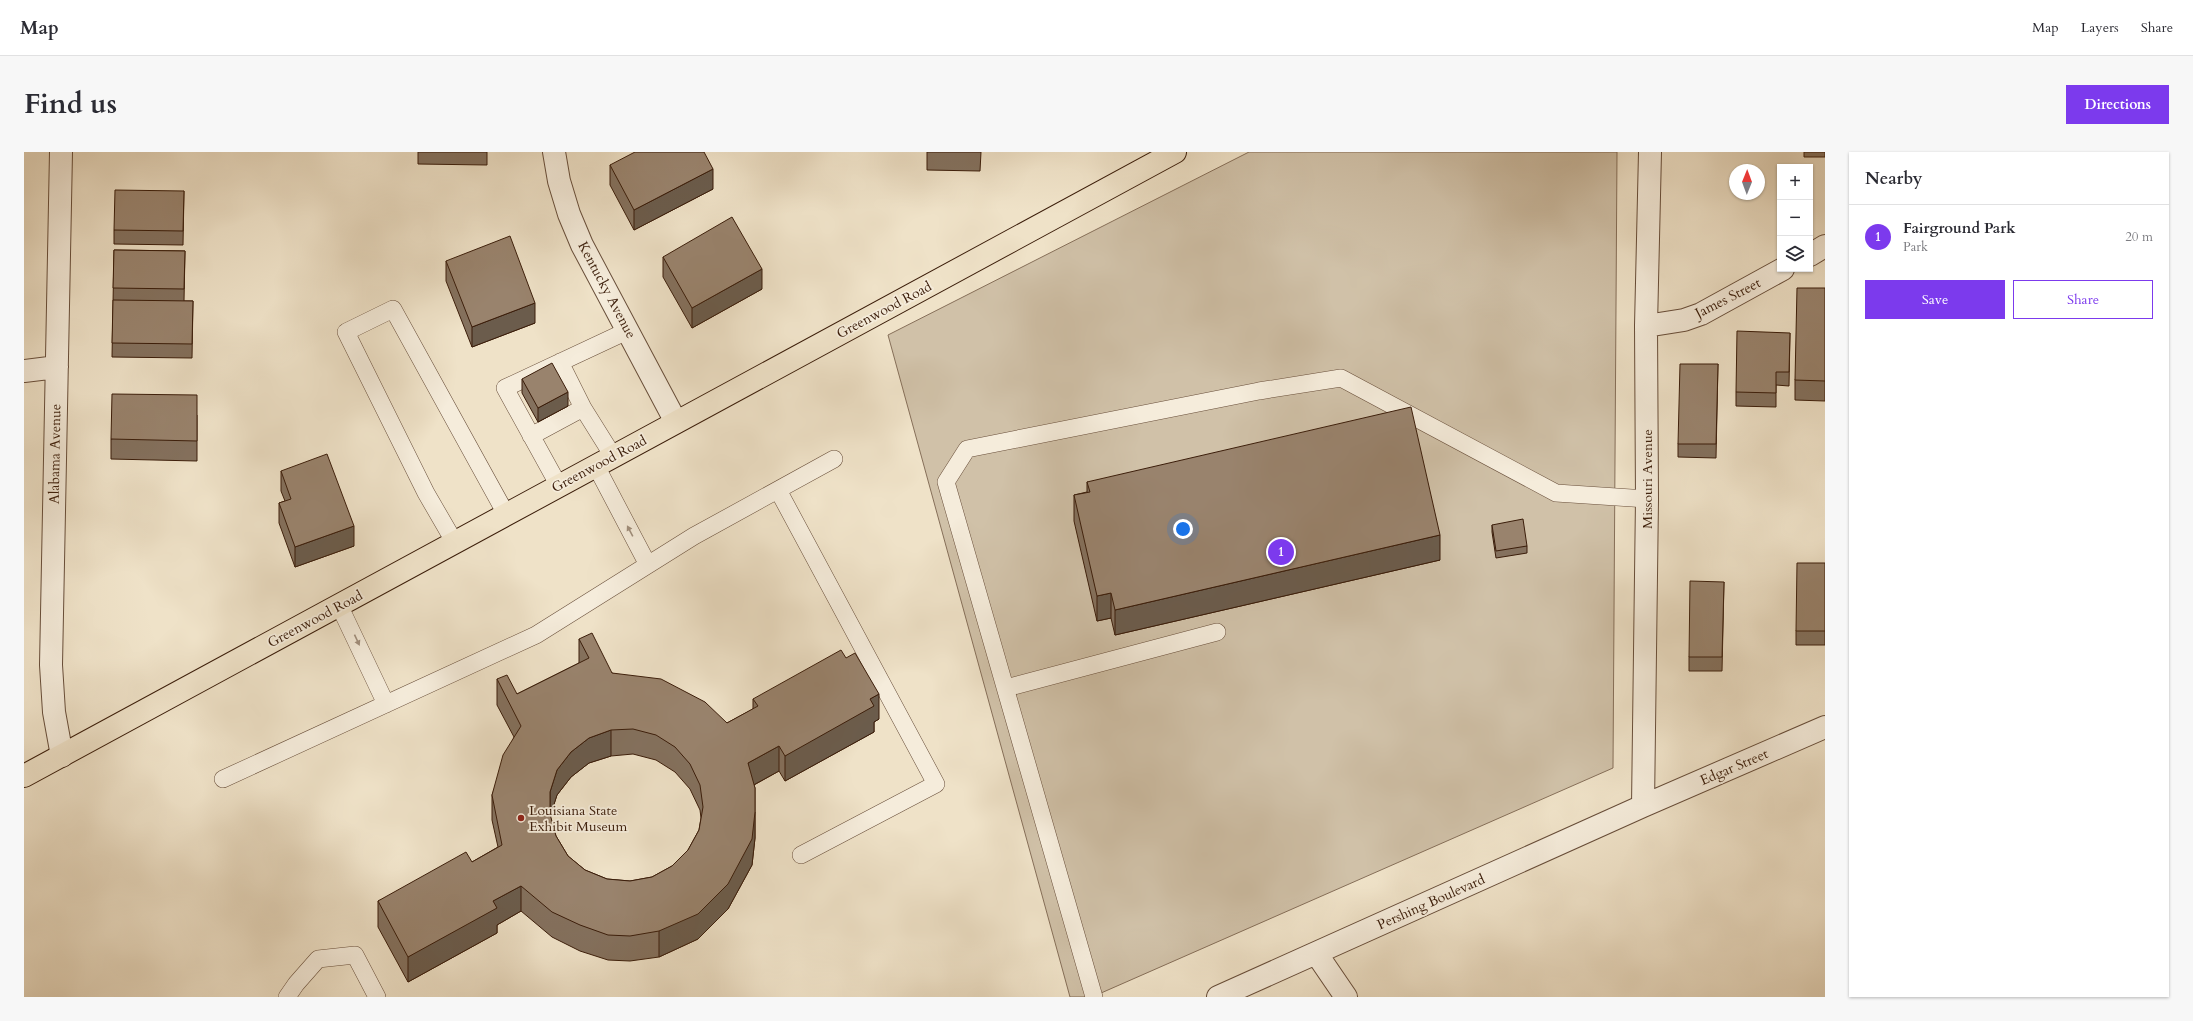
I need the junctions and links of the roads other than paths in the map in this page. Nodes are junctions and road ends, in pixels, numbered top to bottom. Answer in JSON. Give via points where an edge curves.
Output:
{"nodes":[{"id":1,"x":61,"y":152,"type":"edge"},
{"id":2,"x":554,"y":152,"type":"edge"},
{"id":3,"x":1175,"y":152,"type":"edge"},
{"id":4,"x":1650,"y":152,"type":"edge"},
{"id":5,"x":1148,"y":159,"type":"edge"},
{"id":6,"x":1825,"y":246,"type":"edge"},
{"id":7,"x":1813,"y":252,"type":"edge"},
{"id":8,"x":1778,"y":272,"type":"edge"},
{"id":9,"x":1646,"y":326,"type":"junction"},
{"id":10,"x":628,"y":331,"type":"junction"},
{"id":11,"x":560,"y":362,"type":"junction"},
{"id":12,"x":57,"y":367,"type":"junction"},
{"id":13,"x":24,"y":371,"type":"edge"},
{"id":14,"x":583,"y":408,"type":"junction"},
{"id":15,"x":676,"y":422,"type":"junction"},
{"id":16,"x":531,"y":436,"type":"junction"},
{"id":17,"x":834,"y":459,"type":"dead end"},
{"id":18,"x":605,"y":461,"type":"junction"},
{"id":19,"x":559,"y":486,"type":"junction"},
{"id":20,"x":778,"y":490,"type":"junction"},
{"id":21,"x":1648,"y":499,"type":"junction"},
{"id":22,"x":506,"y":514,"type":"junction"},
{"id":23,"x":455,"y":543,"type":"junction"},
{"id":24,"x":648,"y":565,"type":"junction"},
{"id":25,"x":339,"y":605,"type":"junction"},
{"id":26,"x":1217,"y":632,"type":"dead end"},
{"id":27,"x":1006,"y":688,"type":"junction"},
{"id":28,"x":386,"y":704,"type":"junction"},
{"id":29,"x":1825,"y":727,"type":"edge"},
{"id":30,"x":62,"y":756,"type":"junction"},
{"id":31,"x":24,"y":776,"type":"edge"},
{"id":32,"x":223,"y":779,"type":"dead end"},
{"id":33,"x":1643,"y":806,"type":"junction"},
{"id":34,"x":801,"y":854,"type":"dead end"},
{"id":35,"x":1316,"y":953,"type":"junction"},
{"id":36,"x":287,"y":997,"type":"edge"},
{"id":37,"x":377,"y":997,"type":"edge"},
{"id":38,"x":1094,"y":997,"type":"edge"},
{"id":39,"x":1218,"y":997,"type":"edge"},
{"id":40,"x":1346,"y":997,"type":"edge"}],
"edges":[{"from":1,"to":12,"type":"street","name":"Alabama Avenue"},
{"from":2,"to":10,"type":"street","name":"Kentucky Avenue","via":[[569,214],[582,245]]},
{"from":3,"to":5,"type":"main road","name":"Greenwood Road"},
{"from":4,"to":9,"type":"street","name":"Missouri Avenue"},
{"from":5,"to":15,"type":"main road","name":"Greenwood Road"},
{"from":6,"to":7,"type":"street"},
{"from":8,"to":9,"type":"street","name":"James Street","via":[[1701,314],[1684,320]]},
{"from":9,"to":21,"type":"street","name":"Missouri Avenue"},
{"from":10,"to":11,"type":"lane"},
{"from":10,"to":15,"type":"street","name":"Kentucky Avenue"},
{"from":11,"to":14,"type":"lane"},
{"from":11,"to":16,"type":"lane","via":[[505,388]]},
{"from":12,"to":13,"type":"street"},
{"from":12,"to":30,"type":"street","name":"Alabama Avenue","via":[[51,665],[54,712]]},
{"from":14,"to":16,"type":"lane"},
{"from":14,"to":18,"type":"lane"},
{"from":15,"to":18,"type":"main road","name":"Greenwood Road"},
{"from":16,"to":19,"type":"lane"},
{"from":17,"to":20,"type":"lane"},
{"from":18,"to":19,"type":"main road","name":"Greenwood Road"},
{"from":24,"to":18,"type":"lane","one_way":true},
{"from":19,"to":22,"type":"main road","name":"Greenwood Road"},
{"from":20,"to":24,"type":"lane","via":[[694,536]]},
{"from":20,"to":34,"type":"lane","via":[[936,784]]},
{"from":21,"to":27,"type":"lane","via":[[1556,493],[1341,378],[1260,391],[966,449],[946,482]]},
{"from":21,"to":33,"type":"street","name":"Missouri Avenue"},
{"from":22,"to":23,"type":"main road","name":"Greenwood Road"},
{"from":22,"to":23,"type":"lane","via":[[393,309],[346,332],[426,493]]},
{"from":23,"to":25,"type":"main road","name":"Greenwood Road"},
{"from":24,"to":28,"type":"lane","via":[[536,635]]},
{"from":25,"to":28,"type":"lane","one_way":true},
{"from":25,"to":30,"type":"main road","name":"Greenwood Road"},
{"from":26,"to":27,"type":"lane"},
{"from":27,"to":38,"type":"lane"},
{"from":28,"to":32,"type":"lane"},
{"from":29,"to":33,"type":"street","name":"Edgar Street"},
{"from":30,"to":31,"type":"main road","name":"Greenwood Road"},
{"from":33,"to":35,"type":"street","name":"Pershing Boulevard"},
{"from":35,"to":39,"type":"street","name":"Pershing Boulevard"},
{"from":35,"to":40,"type":"street"},
{"from":36,"to":37,"type":"lane","via":[[318,959],[355,955]]}]}
